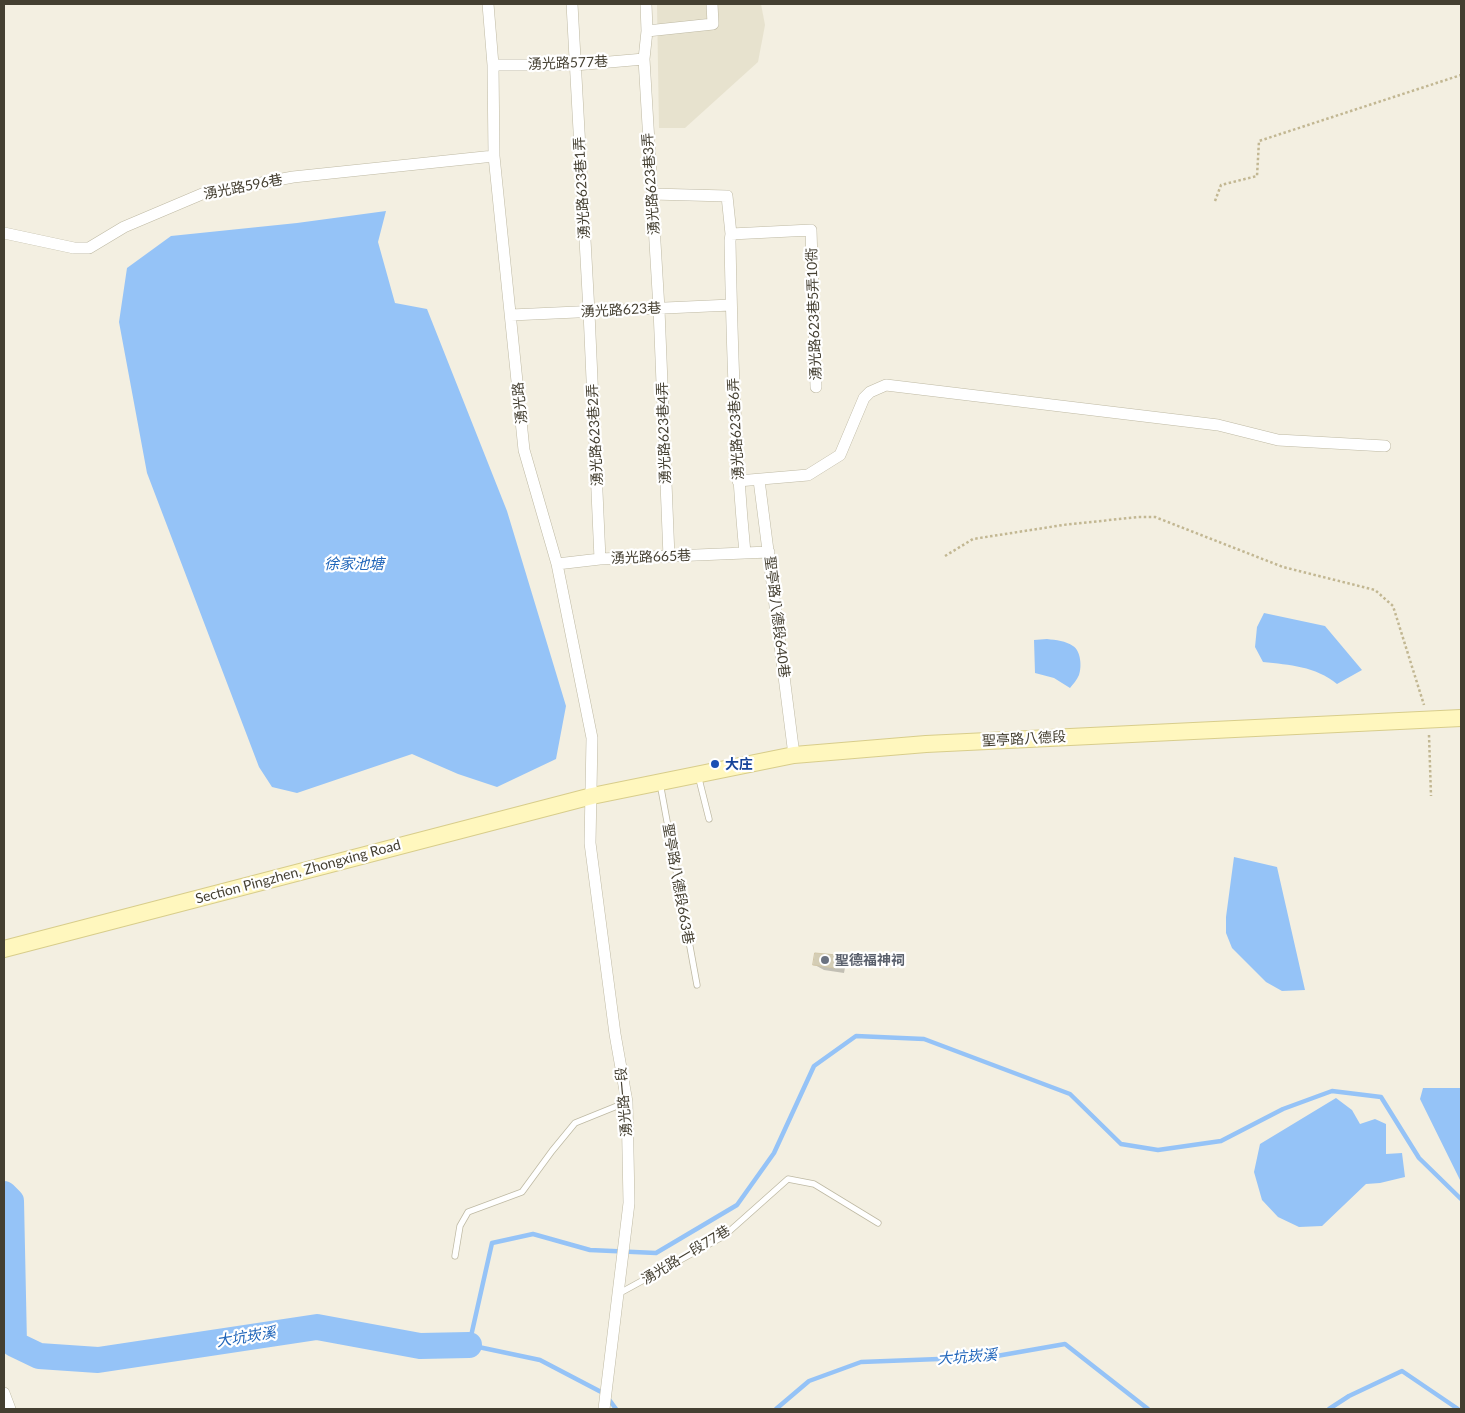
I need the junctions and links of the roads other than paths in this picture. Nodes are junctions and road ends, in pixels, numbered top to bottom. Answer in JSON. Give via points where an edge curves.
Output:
{"nodes":[{"id":1,"x":488,"y":4,"type":"edge"},
{"id":2,"x":572,"y":4,"type":"edge"},
{"id":3,"x":646,"y":4,"type":"edge"},
{"id":4,"x":712,"y":4,"type":"edge"},
{"id":5,"x":647,"y":31,"type":"junction"},
{"id":6,"x":644,"y":59,"type":"junction"},
{"id":7,"x":493,"y":65,"type":"junction"},
{"id":8,"x":575,"y":65,"type":"junction"},
{"id":9,"x":494,"y":156,"type":"junction"},
{"id":10,"x":652,"y":194,"type":"junction"},
{"id":11,"x":4,"y":233,"type":"edge"},
{"id":12,"x":731,"y":234,"type":"junction"},
{"id":13,"x":731,"y":305,"type":"junction"},
{"id":14,"x":659,"y":309,"type":"junction"},
{"id":15,"x":589,"y":312,"type":"junction"},
{"id":16,"x":511,"y":315,"type":"junction"},
{"id":17,"x":816,"y":387,"type":"dead end"},
{"id":18,"x":1385,"y":446,"type":"dead end"},
{"id":19,"x":759,"y":480,"type":"junction"},
{"id":20,"x":738,"y":481,"type":"junction"},
{"id":21,"x":769,"y":552,"type":"junction"},
{"id":22,"x":745,"y":553,"type":"junction"},
{"id":23,"x":670,"y":557,"type":"junction"},
{"id":24,"x":600,"y":559,"type":"junction"},
{"id":25,"x":557,"y":564,"type":"junction"},
{"id":26,"x":1461,"y":718,"type":"edge"},
{"id":27,"x":794,"y":754,"type":"junction"},
{"id":28,"x":697,"y":773,"type":"junction"},
{"id":29,"x":660,"y":783,"type":"junction"},
{"id":30,"x":592,"y":796,"type":"junction"},
{"id":31,"x":709,"y":819,"type":"dead end"},
{"id":32,"x":4,"y":949,"type":"edge"},
{"id":33,"x":697,"y":985,"type":"dead end"},
{"id":34,"x":626,"y":1102,"type":"junction"},
{"id":35,"x":878,"y":1223,"type":"dead end"},
{"id":36,"x":455,"y":1256,"type":"dead end"},
{"id":37,"x":618,"y":1294,"type":"junction"},
{"id":38,"x":4,"y":1393,"type":"edge"},
{"id":39,"x":10,"y":1409,"type":"edge"},
{"id":40,"x":604,"y":1409,"type":"edge"}],
"edges":[{"from":1,"to":7,"type":"street","name":"湧光路"},
{"from":2,"to":8,"type":"street","name":"湧光路623巷1弄"},
{"from":3,"to":5,"type":"street","name":"湧光路623巷3弄"},
{"from":4,"to":5,"type":"street","via":[[713,24]]},
{"from":5,"to":6,"type":"street","name":"湧光路623巷3弄"},
{"from":6,"to":8,"type":"street","name":"湧光路577巷"},
{"from":6,"to":10,"type":"street","name":"湧光路623巷3弄"},
{"from":7,"to":8,"type":"street","name":"湧光路577巷"},
{"from":7,"to":9,"type":"street","name":"湧光路"},
{"from":8,"to":15,"type":"street","name":"湧光路623巷1弄"},
{"from":9,"to":11,"type":"street","name":"湧光路596巷","via":[[293,178],[202,194],[124,227],[89,248],[74,248]]},
{"from":9,"to":16,"type":"street","name":"湧光路"},
{"from":10,"to":12,"type":"street","name":"湧光路623巷6弄","via":[[727,196]]},
{"from":10,"to":14,"type":"street","name":"湧光路623巷3弄"},
{"from":12,"to":13,"type":"street","name":"湧光路623巷6弄"},
{"from":12,"to":17,"type":"street","name":"湧光路623巷5弄10衖","via":[[811,230]]},
{"from":13,"to":14,"type":"street","name":"湧光路623巷"},
{"from":13,"to":20,"type":"street","name":"湧光路623巷6弄"},
{"from":14,"to":15,"type":"street","name":"湧光路623巷"},
{"from":14,"to":23,"type":"street","name":"湧光路623巷4弄"},
{"from":15,"to":16,"type":"street","name":"湧光路623巷"},
{"from":15,"to":24,"type":"street","name":"湧光路623巷2弄"},
{"from":16,"to":25,"type":"street","name":"湧光路","via":[[524,450]]},
{"from":18,"to":19,"type":"street","via":[[1278,440],[1218,425],[886,385],[864,398],[840,455],[808,475]]},
{"from":19,"to":20,"type":"street"},
{"from":19,"to":21,"type":"street","name":"聖亭路八德段640巷"},
{"from":20,"to":22,"type":"street","name":"湧光路623巷6弄"},
{"from":21,"to":22,"type":"street","name":"湧光路665巷"},
{"from":21,"to":27,"type":"street","name":"聖亭路八德段640巷"},
{"from":22,"to":23,"type":"street","name":"湧光路665巷"},
{"from":23,"to":24,"type":"street","name":"湧光路665巷"},
{"from":24,"to":25,"type":"street","name":"湧光路665巷"},
{"from":25,"to":30,"type":"street","name":"湧光路","via":[[592,738]]},
{"from":26,"to":27,"type":"street","name":"聖亭路八德段"},
{"from":27,"to":28,"type":"street","name":"聖亭路八德段"},
{"from":28,"to":29,"type":"street","name":"聖亭路八德段"},
{"from":28,"to":31,"type":"lane"},
{"from":29,"to":30,"type":"street","name":"聖亭路八德段"},
{"from":29,"to":33,"type":"lane","name":"聖亭路八德段663巷"},
{"from":30,"to":32,"type":"street","name":"Section Pingzhen, Zhongxing Road"},
{"from":30,"to":34,"type":"street","name":"湧光路一段","via":[[590,843]]},
{"from":34,"to":36,"type":"lane","via":[[575,1123],[522,1192],[468,1212],[460,1226]]},
{"from":34,"to":37,"type":"street","name":"湧光路一段","via":[[628,1203]]},
{"from":35,"to":37,"type":"lane","name":"湧光路一段77巷","via":[[814,1184],[788,1179],[724,1236]]},
{"from":37,"to":40,"type":"street","name":"湧光路一段"},
{"from":38,"to":39,"type":"street"}]}
